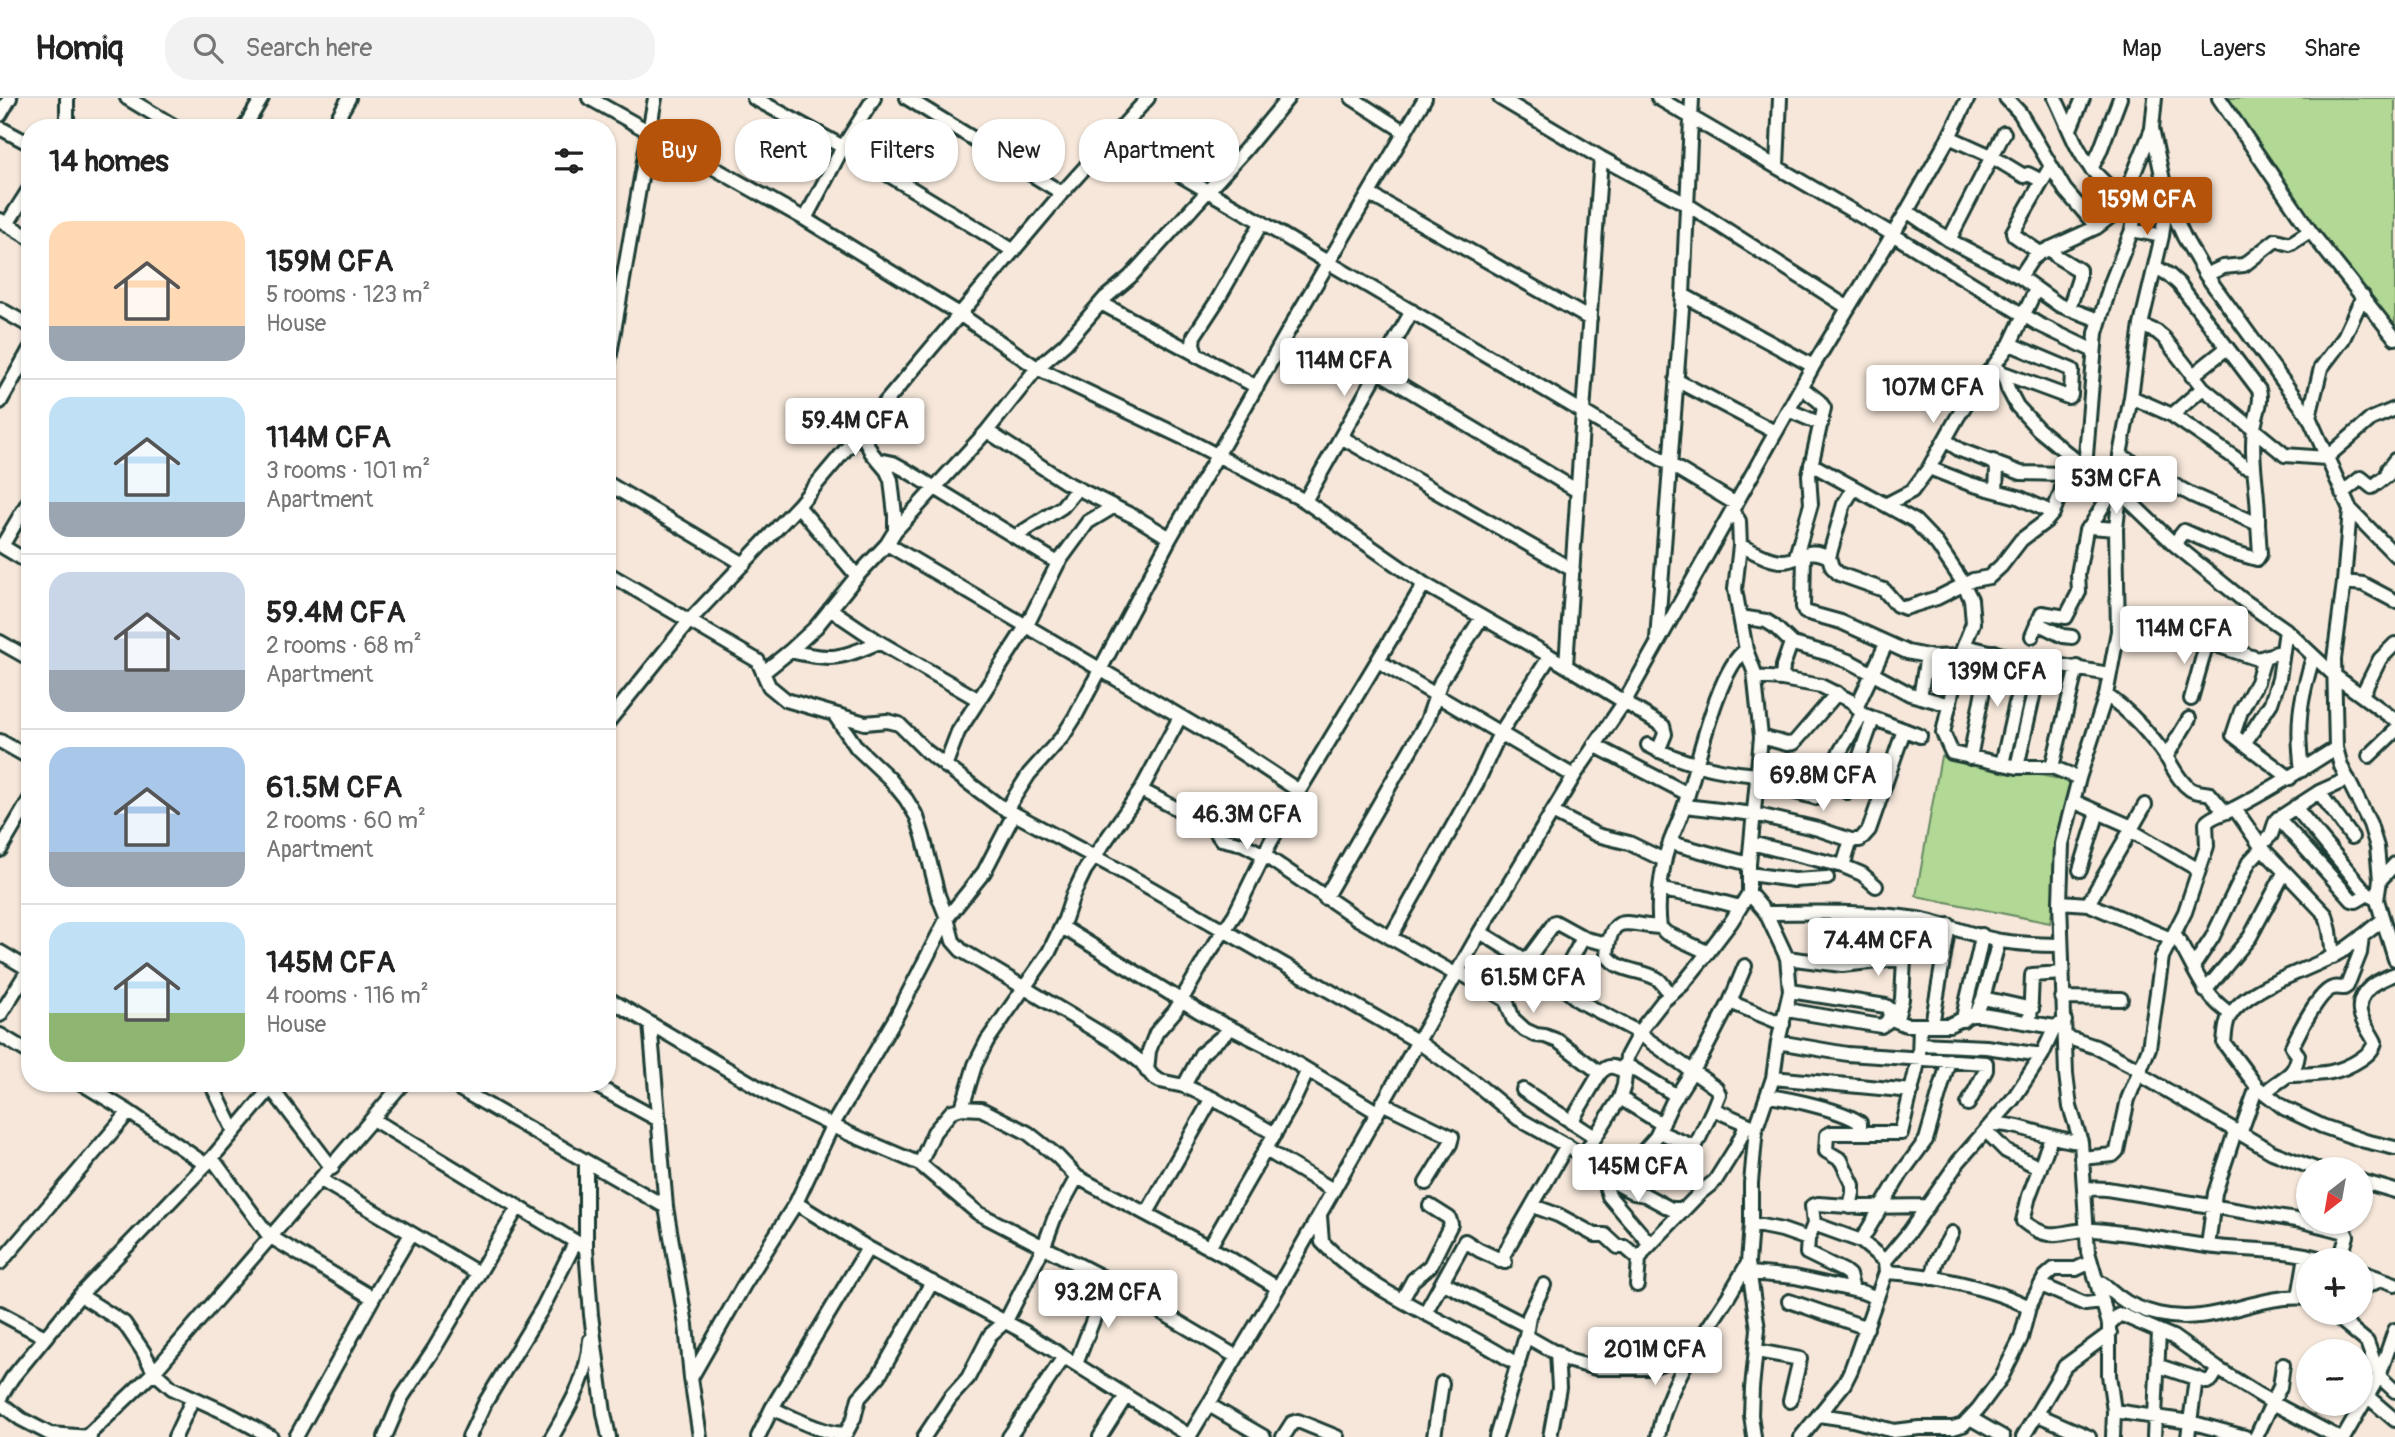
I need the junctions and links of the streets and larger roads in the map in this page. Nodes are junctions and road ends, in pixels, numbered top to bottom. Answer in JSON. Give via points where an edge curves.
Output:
{"nodes":[{"id":1,"x":10,"y":98,"type":"edge"},
{"id":2,"x":67,"y":98,"type":"edge"},
{"id":3,"x":127,"y":98,"type":"edge"},
{"id":4,"x":262,"y":98,"type":"edge"},
{"id":5,"x":349,"y":98,"type":"edge"},
{"id":6,"x":589,"y":98,"type":"edge"},
{"id":7,"x":655,"y":98,"type":"edge"},
{"id":8,"x":754,"y":98,"type":"edge"},
{"id":9,"x":874,"y":98,"type":"edge"},
{"id":10,"x":908,"y":98,"type":"edge"},
{"id":11,"x":1147,"y":98,"type":"edge"},
{"id":12,"x":1288,"y":98,"type":"edge"},
{"id":13,"x":1352,"y":98,"type":"edge"},
{"id":14,"x":1425,"y":98,"type":"edge"},
{"id":15,"x":1500,"y":98,"type":"edge"},
{"id":16,"x":1658,"y":98,"type":"edge"},
{"id":17,"x":1692,"y":98,"type":"edge"},
{"id":18,"x":1780,"y":98,"type":"edge"},
{"id":19,"x":1968,"y":98,"type":"edge"},
{"id":20,"x":2006,"y":98,"type":"edge"},
{"id":21,"x":2055,"y":98,"type":"edge"},
{"id":22,"x":2083,"y":98,"type":"edge"},
{"id":23,"x":2120,"y":98,"type":"edge"},
{"id":24,"x":2155,"y":98,"type":"edge"},
{"id":25,"x":2219,"y":98,"type":"edge"},
{"id":26,"x":776,"y":103,"type":"edge"},
{"id":27,"x":0,"y":115,"type":"edge"},
{"id":28,"x":1692,"y":118,"type":"junction"},
{"id":29,"x":67,"y":119,"type":"edge"},
{"id":30,"x":162,"y":119,"type":"edge"},
{"id":31,"x":249,"y":119,"type":"edge"},
{"id":32,"x":337,"y":119,"type":"edge"},
{"id":33,"x":651,"y":119,"type":"edge"},
{"id":34,"x":1127,"y":119,"type":"edge"},
{"id":35,"x":637,"y":126,"type":"edge"},
{"id":36,"x":0,"y":128,"type":"edge"},
{"id":37,"x":2152,"y":128,"type":"junction"},
{"id":38,"x":2070,"y":129,"type":"junction"},
{"id":39,"x":1405,"y":132,"type":"junction"},
{"id":40,"x":2004,"y":133,"type":"dead end"},
{"id":41,"x":1949,"y":137,"type":"junction"},
{"id":42,"x":21,"y":140,"type":"edge"},
{"id":43,"x":843,"y":147,"type":"junction"},
{"id":44,"x":1991,"y":156,"type":"junction"},
{"id":45,"x":1601,"y":158,"type":"junction"},
{"id":46,"x":1777,"y":166,"type":"junction"},
{"id":47,"x":2051,"y":166,"type":"junction"},
{"id":48,"x":2091,"y":169,"type":"junction"},
{"id":49,"x":721,"y":173,"type":"edge"},
{"id":50,"x":1079,"y":173,"type":"edge"},
{"id":51,"x":2042,"y":181,"type":"junction"},
{"id":52,"x":640,"y":182,"type":"edge"},
{"id":53,"x":1193,"y":182,"type":"edge"},
{"id":54,"x":1207,"y":190,"type":"junction"},
{"id":55,"x":1062,"y":193,"type":"junction"},
{"id":56,"x":1368,"y":194,"type":"junction"},
{"id":57,"x":2167,"y":199,"type":"junction"},
{"id":58,"x":21,"y":200,"type":"edge"},
{"id":59,"x":2122,"y":201,"type":"junction"},
{"id":60,"x":1688,"y":205,"type":"junction"},
{"id":61,"x":1907,"y":211,"type":"junction"},
{"id":62,"x":805,"y":219,"type":"junction"},
{"id":63,"x":4,"y":222,"type":"edge"},
{"id":64,"x":1262,"y":222,"type":"junction"},
{"id":65,"x":2097,"y":227,"type":"junction"},
{"id":66,"x":2132,"y":230,"type":"junction"},
{"id":67,"x":21,"y":232,"type":"edge"},
{"id":68,"x":2310,"y":232,"type":"junction"},
{"id":69,"x":1892,"y":233,"type":"junction"},
{"id":70,"x":2162,"y":236,"type":"junction"},
{"id":71,"x":1949,"y":240,"type":"junction"},
{"id":72,"x":2045,"y":250,"type":"junction"},
{"id":73,"x":1014,"y":251,"type":"junction"},
{"id":74,"x":1328,"y":263,"type":"junction"},
{"id":75,"x":2156,"y":267,"type":"junction"},
{"id":76,"x":2206,"y":275,"type":"junction"},
{"id":77,"x":2020,"y":277,"type":"junction"},
{"id":78,"x":2036,"y":289,"type":"junction"},
{"id":79,"x":1683,"y":295,"type":"junction"},
{"id":80,"x":2363,"y":296,"type":"junction"},
{"id":81,"x":1101,"y":303,"type":"junction"},
{"id":82,"x":1847,"y":307,"type":"junction"},
{"id":83,"x":0,"y":309,"type":"edge"},
{"id":84,"x":2069,"y":309,"type":"junction"},
{"id":85,"x":1412,"y":311,"type":"junction"},
{"id":86,"x":961,"y":315,"type":"junction"},
{"id":87,"x":2023,"y":315,"type":"junction"},
{"id":88,"x":1590,"y":319,"type":"junction"},
{"id":89,"x":616,"y":320,"type":"edge"},
{"id":90,"x":2099,"y":320,"type":"junction"},
{"id":91,"x":21,"y":321,"type":"edge"},
{"id":92,"x":2141,"y":325,"type":"junction"},
{"id":93,"x":2395,"y":338,"type":"edge"},
{"id":94,"x":2010,"y":344,"type":"junction"},
{"id":95,"x":2227,"y":348,"type":"junction"},
{"id":96,"x":2094,"y":351,"type":"junction"},
{"id":97,"x":1197,"y":355,"type":"junction"},
{"id":98,"x":21,"y":365,"type":"edge"},
{"id":99,"x":1813,"y":366,"type":"junction"},
{"id":100,"x":1037,"y":368,"type":"junction"},
{"id":101,"x":1998,"y":370,"type":"junction"},
{"id":102,"x":1379,"y":372,"type":"junction"},
{"id":103,"x":2192,"y":376,"type":"junction"},
{"id":104,"x":1676,"y":380,"type":"junction"},
{"id":105,"x":1257,"y":387,"type":"junction"},
{"id":106,"x":1801,"y":387,"type":"junction"},
{"id":107,"x":2203,"y":388,"type":"junction"},
{"id":108,"x":2131,"y":397,"type":"junction"},
{"id":109,"x":0,"y":402,"type":"edge"},
{"id":110,"x":2395,"y":409,"type":"edge"},
{"id":111,"x":1788,"y":410,"type":"junction"},
{"id":112,"x":1583,"y":412,"type":"junction"},
{"id":113,"x":2172,"y":415,"type":"junction"},
{"id":114,"x":2309,"y":417,"type":"junction"},
{"id":115,"x":1821,"y":424,"type":"junction"},
{"id":116,"x":2254,"y":429,"type":"junction"},
{"id":117,"x":987,"y":431,"type":"junction"},
{"id":118,"x":1775,"y":432,"type":"junction"},
{"id":119,"x":862,"y":433,"type":"junction"},
{"id":120,"x":1340,"y":437,"type":"junction"},
{"id":121,"x":1945,"y":440,"type":"junction"},
{"id":122,"x":2068,"y":454,"type":"junction"},
{"id":123,"x":2120,"y":455,"type":"junction"},
{"id":124,"x":1217,"y":456,"type":"junction"},
{"id":125,"x":2326,"y":458,"type":"junction"},
{"id":126,"x":879,"y":460,"type":"junction"},
{"id":127,"x":2395,"y":460,"type":"edge"},
{"id":128,"x":1993,"y":461,"type":"junction"},
{"id":129,"x":1670,"y":464,"type":"junction"},
{"id":130,"x":1811,"y":464,"type":"junction"},
{"id":131,"x":1929,"y":468,"type":"junction"},
{"id":132,"x":2085,"y":468,"type":"junction"},
{"id":133,"x":2253,"y":468,"type":"junction"},
{"id":134,"x":2063,"y":474,"type":"junction"},
{"id":135,"x":616,"y":488,"type":"edge"},
{"id":136,"x":1854,"y":488,"type":"junction"},
{"id":137,"x":934,"y":489,"type":"junction"},
{"id":138,"x":1077,"y":489,"type":"junction"},
{"id":139,"x":1576,"y":490,"type":"junction"},
{"id":140,"x":2117,"y":490,"type":"junction"},
{"id":141,"x":1996,"y":491,"type":"junction"},
{"id":142,"x":2342,"y":493,"type":"junction"},
{"id":143,"x":1305,"y":501,"type":"junction"},
{"id":144,"x":1887,"y":504,"type":"junction"},
{"id":145,"x":799,"y":506,"type":"junction"},
{"id":146,"x":1113,"y":507,"type":"junction"},
{"id":147,"x":1734,"y":508,"type":"junction"},
{"id":148,"x":2350,"y":509,"type":"junction"},
{"id":149,"x":21,"y":513,"type":"edge"},
{"id":150,"x":2053,"y":513,"type":"junction"},
{"id":151,"x":2258,"y":524,"type":"junction"},
{"id":152,"x":2091,"y":527,"type":"junction"},
{"id":153,"x":2116,"y":529,"type":"junction"},
{"id":154,"x":895,"y":531,"type":"junction"},
{"id":155,"x":1016,"y":536,"type":"junction"},
{"id":156,"x":1170,"y":538,"type":"junction"},
{"id":157,"x":887,"y":544,"type":"junction"},
{"id":158,"x":2174,"y":544,"type":"junction"},
{"id":159,"x":1,"y":545,"type":"edge"},
{"id":160,"x":1740,"y":546,"type":"junction"},
{"id":161,"x":1800,"y":555,"type":"junction"},
{"id":162,"x":2395,"y":555,"type":"edge"},
{"id":163,"x":21,"y":557,"type":"edge"},
{"id":164,"x":1829,"y":557,"type":"junction"},
{"id":165,"x":744,"y":564,"type":"junction"},
{"id":166,"x":1058,"y":564,"type":"junction"},
{"id":167,"x":1573,"y":570,"type":"junction"},
{"id":168,"x":856,"y":576,"type":"junction"},
{"id":169,"x":616,"y":578,"type":"edge"},
{"id":170,"x":2344,"y":582,"type":"junction"},
{"id":171,"x":1424,"y":584,"type":"junction"},
{"id":172,"x":1964,"y":586,"type":"junction"},
{"id":173,"x":2395,"y":601,"type":"edge"},
{"id":174,"x":830,"y":610,"type":"junction"},
{"id":175,"x":1482,"y":617,"type":"junction"},
{"id":176,"x":1740,"y":617,"type":"junction"},
{"id":177,"x":690,"y":620,"type":"junction"},
{"id":178,"x":2037,"y":623,"type":"junction"},
{"id":179,"x":1027,"y":625,"type":"junction"},
{"id":180,"x":2287,"y":630,"type":"junction"},
{"id":181,"x":2118,"y":631,"type":"junction"},
{"id":182,"x":2032,"y":636,"type":"dead end"},
{"id":183,"x":2072,"y":637,"type":"dead end"},
{"id":184,"x":0,"y":642,"type":"edge"},
{"id":185,"x":879,"y":642,"type":"junction"},
{"id":186,"x":2207,"y":642,"type":"junction"},
{"id":187,"x":1791,"y":643,"type":"junction"},
{"id":188,"x":1886,"y":644,"type":"junction"},
{"id":189,"x":2395,"y":644,"type":"edge"},
{"id":190,"x":1657,"y":645,"type":"junction"},
{"id":191,"x":1746,"y":650,"type":"junction"},
{"id":192,"x":790,"y":651,"type":"junction"},
{"id":193,"x":1962,"y":651,"type":"junction"},
{"id":194,"x":21,"y":652,"type":"edge"},
{"id":195,"x":1996,"y":652,"type":"junction"},
{"id":196,"x":2283,"y":652,"type":"junction"},
{"id":197,"x":1550,"y":656,"type":"junction"},
{"id":198,"x":1927,"y":656,"type":"junction"},
{"id":199,"x":2313,"y":657,"type":"junction"},
{"id":200,"x":2026,"y":659,"type":"junction"},
{"id":201,"x":2264,"y":659,"type":"junction"},
{"id":202,"x":1378,"y":661,"type":"junction"},
{"id":203,"x":2041,"y":661,"type":"junction"},
{"id":204,"x":1566,"y":665,"type":"junction"},
{"id":205,"x":2077,"y":667,"type":"junction"},
{"id":206,"x":1100,"y":670,"type":"junction"},
{"id":207,"x":764,"y":672,"type":"junction"},
{"id":208,"x":1873,"y":674,"type":"junction"},
{"id":209,"x":2109,"y":674,"type":"junction"},
{"id":210,"x":2335,"y":676,"type":"junction"},
{"id":211,"x":1755,"y":677,"type":"junction"},
{"id":212,"x":1782,"y":679,"type":"junction"},
{"id":213,"x":1837,"y":693,"type":"junction"},
{"id":214,"x":1437,"y":695,"type":"junction"},
{"id":215,"x":2106,"y":695,"type":"junction"},
{"id":216,"x":2362,"y":695,"type":"junction"},
{"id":217,"x":1920,"y":697,"type":"junction"},
{"id":218,"x":2191,"y":699,"type":"dead end"},
{"id":219,"x":979,"y":700,"type":"junction"},
{"id":220,"x":1625,"y":701,"type":"junction"},
{"id":221,"x":1950,"y":705,"type":"junction"},
{"id":222,"x":616,"y":709,"type":"edge"},
{"id":223,"x":1864,"y":713,"type":"junction"},
{"id":224,"x":834,"y":714,"type":"junction"},
{"id":225,"x":2394,"y":716,"type":"edge"},
{"id":226,"x":1180,"y":717,"type":"junction"},
{"id":227,"x":2189,"y":719,"type":"dead end"},
{"id":228,"x":1904,"y":730,"type":"junction"},
{"id":229,"x":2395,"y":731,"type":"edge"},
{"id":230,"x":1499,"y":735,"type":"junction"},
{"id":231,"x":1920,"y":736,"type":"dead end"},
{"id":232,"x":1761,"y":737,"type":"junction"},
{"id":233,"x":0,"y":741,"type":"edge"},
{"id":234,"x":2244,"y":744,"type":"junction"},
{"id":235,"x":1594,"y":745,"type":"junction"},
{"id":236,"x":2336,"y":748,"type":"junction"},
{"id":237,"x":21,"y":753,"type":"edge"},
{"id":238,"x":2369,"y":756,"type":"dead end"},
{"id":239,"x":2166,"y":757,"type":"junction"},
{"id":240,"x":1970,"y":758,"type":"junction"},
{"id":241,"x":2002,"y":764,"type":"junction"},
{"id":242,"x":1696,"y":765,"type":"junction"},
{"id":243,"x":945,"y":766,"type":"junction"},
{"id":244,"x":2017,"y":767,"type":"junction"},
{"id":245,"x":2052,"y":767,"type":"junction"},
{"id":246,"x":2296,"y":774,"type":"junction"},
{"id":247,"x":1574,"y":776,"type":"junction"},
{"id":248,"x":2079,"y":778,"type":"junction"},
{"id":249,"x":2348,"y":779,"type":"junction"},
{"id":250,"x":1758,"y":780,"type":"junction"},
{"id":251,"x":1141,"y":790,"type":"junction"},
{"id":252,"x":1299,"y":791,"type":"junction"},
{"id":253,"x":1847,"y":792,"type":"dead end"},
{"id":254,"x":2319,"y":792,"type":"junction"},
{"id":255,"x":1686,"y":800,"type":"junction"},
{"id":256,"x":2073,"y":801,"type":"junction"},
{"id":257,"x":2145,"y":805,"type":"dead end"},
{"id":258,"x":2295,"y":807,"type":"junction"},
{"id":259,"x":2230,"y":810,"type":"junction"},
{"id":260,"x":1010,"y":812,"type":"junction"},
{"id":261,"x":1552,"y":812,"type":"junction"},
{"id":262,"x":2098,"y":812,"type":"junction"},
{"id":263,"x":21,"y":814,"type":"edge"},
{"id":264,"x":1754,"y":814,"type":"junction"},
{"id":265,"x":2278,"y":818,"type":"junction"},
{"id":266,"x":2131,"y":829,"type":"junction"},
{"id":267,"x":2352,"y":837,"type":"dead end"},
{"id":268,"x":1850,"y":840,"type":"junction"},
{"id":269,"x":1671,"y":843,"type":"junction"},
{"id":270,"x":1751,"y":843,"type":"junction"},
{"id":271,"x":2261,"y":847,"type":"junction"},
{"id":272,"x":0,"y":850,"type":"edge"},
{"id":273,"x":1264,"y":855,"type":"junction"},
{"id":274,"x":1093,"y":856,"type":"junction"},
{"id":275,"x":1664,"y":860,"type":"junction"},
{"id":276,"x":2395,"y":864,"type":"edge"},
{"id":277,"x":1843,"y":866,"type":"junction"},
{"id":278,"x":1749,"y":869,"type":"junction"},
{"id":279,"x":2080,"y":870,"type":"dead end"},
{"id":280,"x":2199,"y":870,"type":"junction"},
{"id":281,"x":2284,"y":873,"type":"junction"},
{"id":282,"x":1827,"y":878,"type":"dead end"},
{"id":283,"x":2380,"y":880,"type":"junction"},
{"id":284,"x":1876,"y":886,"type":"dead end"},
{"id":285,"x":1661,"y":890,"type":"junction"},
{"id":286,"x":1749,"y":893,"type":"junction"},
{"id":287,"x":2373,"y":897,"type":"junction"},
{"id":288,"x":1325,"y":898,"type":"junction"},
{"id":289,"x":2060,"y":902,"type":"junction"},
{"id":290,"x":2088,"y":904,"type":"junction"},
{"id":291,"x":1740,"y":907,"type":"junction"},
{"id":292,"x":1766,"y":913,"type":"junction"},
{"id":293,"x":2387,"y":917,"type":"edge"},
{"id":294,"x":947,"y":918,"type":"junction"},
{"id":295,"x":1916,"y":919,"type":"junction"},
{"id":296,"x":1949,"y":925,"type":"junction"},
{"id":297,"x":1062,"y":927,"type":"junction"},
{"id":298,"x":1660,"y":927,"type":"junction"},
{"id":299,"x":1224,"y":930,"type":"junction"},
{"id":300,"x":1480,"y":932,"type":"junction"},
{"id":301,"x":1982,"y":935,"type":"junction"},
{"id":302,"x":2362,"y":936,"type":"junction"},
{"id":303,"x":2173,"y":937,"type":"junction"},
{"id":304,"x":1390,"y":938,"type":"junction"},
{"id":305,"x":1583,"y":938,"type":"junction"},
{"id":306,"x":1999,"y":940,"type":"junction"},
{"id":307,"x":1608,"y":944,"type":"junction"},
{"id":308,"x":2061,"y":945,"type":"junction"},
{"id":309,"x":1707,"y":952,"type":"junction"},
{"id":310,"x":0,"y":953,"type":"edge"},
{"id":311,"x":2333,"y":957,"type":"junction"},
{"id":312,"x":1787,"y":958,"type":"junction"},
{"id":313,"x":1904,"y":958,"type":"junction"},
{"id":314,"x":2395,"y":959,"type":"edge"},
{"id":315,"x":1527,"y":960,"type":"junction"},
{"id":316,"x":21,"y":965,"type":"edge"},
{"id":317,"x":2193,"y":965,"type":"junction"},
{"id":318,"x":1745,"y":966,"type":"dead end"},
{"id":319,"x":2062,"y":973,"type":"junction"},
{"id":320,"x":1458,"y":974,"type":"junction"},
{"id":321,"x":2395,"y":974,"type":"edge"},
{"id":322,"x":21,"y":982,"type":"edge"},
{"id":323,"x":1558,"y":984,"type":"junction"},
{"id":324,"x":1022,"y":988,"type":"junction"},
{"id":325,"x":1790,"y":991,"type":"junction"},
{"id":326,"x":2205,"y":991,"type":"junction"},
{"id":327,"x":1671,"y":994,"type":"junction"},
{"id":328,"x":1983,"y":998,"type":"junction"},
{"id":329,"x":2062,"y":998,"type":"junction"},
{"id":330,"x":2121,"y":999,"type":"dead end"},
{"id":331,"x":1181,"y":1000,"type":"junction"},
{"id":332,"x":1730,"y":1002,"type":"junction"},
{"id":333,"x":1863,"y":1002,"type":"junction"},
{"id":334,"x":616,"y":1003,"type":"edge"},
{"id":335,"x":2032,"y":1009,"type":"junction"},
{"id":336,"x":1787,"y":1010,"type":"junction"},
{"id":337,"x":2231,"y":1014,"type":"junction"},
{"id":338,"x":0,"y":1015,"type":"edge"},
{"id":339,"x":1976,"y":1015,"type":"junction"},
{"id":340,"x":1893,"y":1018,"type":"junction"},
{"id":341,"x":1963,"y":1020,"type":"junction"},
{"id":342,"x":650,"y":1023,"type":"junction"},
{"id":343,"x":1858,"y":1023,"type":"junction"},
{"id":344,"x":2031,"y":1023,"type":"junction"},
{"id":345,"x":1783,"y":1024,"type":"junction"},
{"id":346,"x":2060,"y":1024,"type":"junction"},
{"id":347,"x":1926,"y":1026,"type":"junction"},
{"id":348,"x":1231,"y":1029,"type":"junction"},
{"id":349,"x":1639,"y":1034,"type":"junction"},
{"id":350,"x":0,"y":1035,"type":"edge"},
{"id":351,"x":2066,"y":1037,"type":"junction"},
{"id":352,"x":1417,"y":1041,"type":"junction"},
{"id":353,"x":1778,"y":1042,"type":"junction"},
{"id":354,"x":1920,"y":1044,"type":"junction"},
{"id":355,"x":21,"y":1048,"type":"edge"},
{"id":356,"x":2042,"y":1055,"type":"junction"},
{"id":357,"x":1919,"y":1058,"type":"junction"},
{"id":358,"x":1949,"y":1060,"type":"junction"},
{"id":359,"x":1625,"y":1067,"type":"junction"},
{"id":360,"x":1147,"y":1071,"type":"junction"},
{"id":361,"x":1307,"y":1072,"type":"junction"},
{"id":362,"x":1692,"y":1072,"type":"junction"},
{"id":363,"x":2140,"y":1072,"type":"junction"},
{"id":364,"x":1600,"y":1073,"type":"junction"},
{"id":365,"x":2291,"y":1075,"type":"junction"},
{"id":366,"x":1773,"y":1078,"type":"junction"},
{"id":367,"x":1184,"y":1086,"type":"junction"},
{"id":368,"x":1523,"y":1090,"type":"dead end"},
{"id":369,"x":2261,"y":1090,"type":"junction"},
{"id":370,"x":1912,"y":1091,"type":"junction"},
{"id":371,"x":96,"y":1092,"type":"edge"},
{"id":372,"x":215,"y":1092,"type":"edge"},
{"id":373,"x":268,"y":1092,"type":"edge"},
{"id":374,"x":277,"y":1092,"type":"edge"},
{"id":375,"x":396,"y":1092,"type":"edge"},
{"id":376,"x":464,"y":1092,"type":"edge"},
{"id":377,"x":608,"y":1092,"type":"edge"},
{"id":378,"x":1677,"y":1096,"type":"junction"},
{"id":379,"x":1768,"y":1096,"type":"junction"},
{"id":380,"x":1212,"y":1098,"type":"junction"},
{"id":381,"x":1620,"y":1098,"type":"junction"},
{"id":382,"x":1968,"y":1104,"type":"dead end"},
{"id":383,"x":1380,"y":1107,"type":"junction"},
{"id":384,"x":962,"y":1108,"type":"junction"},
{"id":385,"x":1713,"y":1108,"type":"junction"},
{"id":386,"x":129,"y":1112,"type":"junction"},
{"id":387,"x":374,"y":1120,"type":"junction"},
{"id":388,"x":659,"y":1120,"type":"junction"},
{"id":389,"x":1571,"y":1122,"type":"junction"},
{"id":390,"x":832,"y":1126,"type":"junction"},
{"id":391,"x":1751,"y":1126,"type":"junction"},
{"id":392,"x":1989,"y":1127,"type":"junction"},
{"id":393,"x":1660,"y":1128,"type":"junction"},
{"id":394,"x":234,"y":1131,"type":"junction"},
{"id":395,"x":1860,"y":1132,"type":"junction"},
{"id":396,"x":2238,"y":1133,"type":"junction"},
{"id":397,"x":1275,"y":1135,"type":"junction"},
{"id":398,"x":1595,"y":1137,"type":"junction"},
{"id":399,"x":2051,"y":1138,"type":"junction"},
{"id":400,"x":2081,"y":1142,"type":"junction"},
{"id":401,"x":1567,"y":1145,"type":"junction"},
{"id":402,"x":2395,"y":1148,"type":"edge"},
{"id":403,"x":1266,"y":1150,"type":"junction"},
{"id":404,"x":1583,"y":1156,"type":"junction"},
{"id":405,"x":2081,"y":1158,"type":"junction"},
{"id":406,"x":208,"y":1161,"type":"junction"},
{"id":407,"x":2296,"y":1161,"type":"edge"},
{"id":408,"x":586,"y":1163,"type":"junction"},
{"id":409,"x":920,"y":1164,"type":"junction"},
{"id":410,"x":332,"y":1168,"type":"junction"},
{"id":411,"x":2040,"y":1168,"type":"junction"},
{"id":412,"x":1604,"y":1176,"type":"junction"},
{"id":413,"x":1077,"y":1177,"type":"junction"},
{"id":414,"x":321,"y":1180,"type":"junction"},
{"id":415,"x":1426,"y":1182,"type":"dead end"},
{"id":416,"x":1616,"y":1182,"type":"junction"},
{"id":417,"x":2373,"y":1185,"type":"edge"},
{"id":418,"x":2084,"y":1188,"type":"junction"},
{"id":419,"x":1333,"y":1190,"type":"junction"},
{"id":420,"x":2395,"y":1191,"type":"edge"},
{"id":421,"x":796,"y":1203,"type":"junction"},
{"id":422,"x":1430,"y":1206,"type":"dead end"},
{"id":423,"x":1533,"y":1206,"type":"junction"},
{"id":424,"x":1882,"y":1206,"type":"junction"},
{"id":425,"x":1928,"y":1206,"type":"junction"},
{"id":426,"x":2213,"y":1206,"type":"junction"},
{"id":427,"x":518,"y":1207,"type":"junction"},
{"id":428,"x":666,"y":1207,"type":"junction"},
{"id":429,"x":1850,"y":1207,"type":"junction"},
{"id":430,"x":1684,"y":1209,"type":"junction"},
{"id":431,"x":1320,"y":1212,"type":"junction"},
{"id":432,"x":1147,"y":1213,"type":"junction"},
{"id":433,"x":1751,"y":1224,"type":"junction"},
{"id":434,"x":1814,"y":1224,"type":"junction"},
{"id":435,"x":2085,"y":1230,"type":"junction"},
{"id":436,"x":1952,"y":1233,"type":"dead end"},
{"id":437,"x":411,"y":1234,"type":"junction"},
{"id":438,"x":269,"y":1237,"type":"junction"},
{"id":439,"x":1808,"y":1240,"type":"junction"},
{"id":440,"x":1861,"y":1241,"type":"junction"},
{"id":441,"x":1650,"y":1244,"type":"junction"},
{"id":442,"x":581,"y":1246,"type":"junction"},
{"id":443,"x":1044,"y":1246,"type":"junction"},
{"id":444,"x":2208,"y":1246,"type":"junction"},
{"id":445,"x":868,"y":1248,"type":"junction"},
{"id":446,"x":1209,"y":1248,"type":"junction"},
{"id":447,"x":2344,"y":1248,"type":"edge"},
{"id":448,"x":2296,"y":1255,"type":"edge"},
{"id":449,"x":1639,"y":1259,"type":"junction"},
{"id":450,"x":2091,"y":1262,"type":"junction"},
{"id":451,"x":0,"y":1263,"type":"edge"},
{"id":452,"x":1885,"y":1266,"type":"junction"},
{"id":453,"x":1749,"y":1268,"type":"junction"},
{"id":454,"x":478,"y":1273,"type":"junction"},
{"id":455,"x":2373,"y":1277,"type":"edge"},
{"id":456,"x":1931,"y":1278,"type":"junction"},
{"id":457,"x":2097,"y":1280,"type":"junction"},
{"id":458,"x":2381,"y":1280,"type":"junction"},
{"id":459,"x":1108,"y":1281,"type":"junction"},
{"id":460,"x":932,"y":1282,"type":"junction"},
{"id":461,"x":1444,"y":1283,"type":"junction"},
{"id":462,"x":2041,"y":1284,"type":"junction"},
{"id":463,"x":2373,"y":1284,"type":"edge"},
{"id":464,"x":2395,"y":1284,"type":"edge"},
{"id":465,"x":1544,"y":1285,"type":"dead end"},
{"id":466,"x":1637,"y":1285,"type":"dead end"},
{"id":467,"x":1278,"y":1288,"type":"junction"},
{"id":468,"x":1853,"y":1290,"type":"junction"},
{"id":469,"x":80,"y":1295,"type":"junction"},
{"id":470,"x":373,"y":1297,"type":"junction"},
{"id":471,"x":2296,"y":1297,"type":"edge"},
{"id":472,"x":1877,"y":1298,"type":"junction"},
{"id":473,"x":1402,"y":1300,"type":"junction"},
{"id":474,"x":1788,"y":1301,"type":"dead end"},
{"id":475,"x":2103,"y":1302,"type":"junction"},
{"id":476,"x":2029,"y":1307,"type":"junction"},
{"id":477,"x":0,"y":1313,"type":"edge"},
{"id":478,"x":1425,"y":1314,"type":"junction"},
{"id":479,"x":592,"y":1315,"type":"junction"},
{"id":480,"x":1006,"y":1321,"type":"junction"},
{"id":481,"x":2347,"y":1325,"type":"edge"},
{"id":482,"x":1867,"y":1328,"type":"junction"},
{"id":483,"x":2109,"y":1329,"type":"junction"},
{"id":484,"x":2395,"y":1330,"type":"edge"},
{"id":485,"x":1526,"y":1331,"type":"junction"},
{"id":486,"x":2159,"y":1332,"type":"junction"},
{"id":487,"x":45,"y":1337,"type":"junction"},
{"id":488,"x":1757,"y":1351,"type":"junction"},
{"id":489,"x":1556,"y":1352,"type":"junction"},
{"id":490,"x":1692,"y":1352,"type":"junction"},
{"id":491,"x":1063,"y":1357,"type":"junction"},
{"id":492,"x":1237,"y":1357,"type":"junction"},
{"id":493,"x":1076,"y":1364,"type":"junction"},
{"id":494,"x":1518,"y":1365,"type":"junction"},
{"id":495,"x":2283,"y":1365,"type":"dead end"},
{"id":496,"x":2159,"y":1366,"type":"junction"},
{"id":497,"x":2218,"y":1369,"type":"junction"},
{"id":498,"x":154,"y":1372,"type":"junction"},
{"id":499,"x":2379,"y":1376,"type":"junction"},
{"id":500,"x":691,"y":1377,"type":"junction"},
{"id":501,"x":2196,"y":1378,"type":"junction"},
{"id":502,"x":1442,"y":1383,"type":"dead end"},
{"id":503,"x":2373,"y":1386,"type":"edge"},
{"id":504,"x":2395,"y":1391,"type":"edge"},
{"id":505,"x":1126,"y":1396,"type":"junction"},
{"id":506,"x":0,"y":1398,"type":"edge"},
{"id":507,"x":193,"y":1398,"type":"junction"},
{"id":508,"x":1790,"y":1401,"type":"dead end"},
{"id":509,"x":2373,"y":1401,"type":"edge"},
{"id":510,"x":2271,"y":1402,"type":"junction"},
{"id":511,"x":0,"y":1403,"type":"edge"},
{"id":512,"x":1209,"y":1405,"type":"junction"},
{"id":513,"x":772,"y":1408,"type":"junction"},
{"id":514,"x":2113,"y":1411,"type":"junction"},
{"id":515,"x":2036,"y":1414,"type":"junction"},
{"id":516,"x":1819,"y":1415,"type":"junction"},
{"id":517,"x":2155,"y":1415,"type":"junction"},
{"id":518,"x":2356,"y":1416,"type":"edge"},
{"id":519,"x":1970,"y":1418,"type":"junction"},
{"id":520,"x":2395,"y":1420,"type":"edge"},
{"id":521,"x":2190,"y":1422,"type":"junction"},
{"id":522,"x":851,"y":1432,"type":"edge"},
{"id":523,"x":1921,"y":1432,"type":"edge"},
{"id":524,"x":2218,"y":1433,"type":"edge"},
{"id":525,"x":2346,"y":1433,"type":"edge"},
{"id":526,"x":1893,"y":1434,"type":"edge"},
{"id":527,"x":50,"y":1435,"type":"edge"},
{"id":528,"x":88,"y":1436,"type":"edge"},
{"id":529,"x":1190,"y":1436,"type":"edge"},
{"id":530,"x":175,"y":1437,"type":"edge"},
{"id":531,"x":271,"y":1437,"type":"edge"},
{"id":532,"x":296,"y":1437,"type":"edge"},
{"id":533,"x":385,"y":1437,"type":"edge"},
{"id":534,"x":469,"y":1437,"type":"edge"},
{"id":535,"x":552,"y":1437,"type":"edge"},
{"id":536,"x":609,"y":1437,"type":"edge"},
{"id":537,"x":700,"y":1437,"type":"edge"},
{"id":538,"x":758,"y":1437,"type":"edge"},
{"id":539,"x":924,"y":1437,"type":"edge"},
{"id":540,"x":1009,"y":1437,"type":"edge"},
{"id":541,"x":1100,"y":1437,"type":"edge"},
{"id":542,"x":1264,"y":1437,"type":"edge"},
{"id":543,"x":1283,"y":1437,"type":"edge"},
{"id":544,"x":1337,"y":1437,"type":"edge"},
{"id":545,"x":1434,"y":1437,"type":"edge"},
{"id":546,"x":1496,"y":1437,"type":"edge"},
{"id":547,"x":1550,"y":1437,"type":"edge"},
{"id":548,"x":1658,"y":1437,"type":"edge"},
{"id":549,"x":1754,"y":1437,"type":"edge"},
{"id":550,"x":1801,"y":1437,"type":"edge"},
{"id":551,"x":2003,"y":1437,"type":"edge"},
{"id":552,"x":2023,"y":1437,"type":"edge"},
{"id":553,"x":2089,"y":1437,"type":"edge"},
{"id":554,"x":2113,"y":1437,"type":"edge"},
{"id":555,"x":2154,"y":1437,"type":"edge"},
{"id":556,"x":2188,"y":1437,"type":"edge"},
{"id":557,"x":2245,"y":1437,"type":"edge"},
{"id":558,"x":2256,"y":1437,"type":"edge"},
{"id":559,"x":2337,"y":1437,"type":"edge"},
{"id":560,"x":2360,"y":1437,"type":"edge"}],
"edges":[{"from":1,"to":27,"type":"street"},
{"from":2,"to":29,"type":"street"},
{"from":3,"to":30,"type":"street"},
{"from":4,"to":31,"type":"street"},
{"from":5,"to":32,"type":"street"},
{"from":6,"to":35,"type":"street"},
{"from":7,"to":33,"type":"street"},
{"from":8,"to":26,"type":"street"},
{"from":9,"to":43,"type":"street"},
{"from":10,"to":55,"type":"street"},
{"from":11,"to":34,"type":"street"},
{"from":12,"to":54,"type":"street"},
{"from":13,"to":39,"type":"street"},
{"from":14,"to":39,"type":"street"},
{"from":15,"to":45,"type":"street"},
{"from":16,"to":28,"type":"street"},
{"from":17,"to":28,"type":"street"},
{"from":18,"to":46,"type":"street"},
{"from":19,"to":41,"type":"street"},
{"from":20,"to":47,"type":"street"},
{"from":21,"to":38,"type":"street"},
{"from":22,"to":38,"type":"street"},
{"from":23,"to":48,"type":"street"},
{"from":24,"to":37,"type":"street"},
{"from":25,"to":68,"type":"street"},
{"from":26,"to":43,"type":"street"},
{"from":28,"to":46,"type":"street"},
{"from":28,"to":60,"type":"street"},
{"from":36,"to":42,"type":"street"},
{"from":37,"to":57,"type":"street"},
{"from":37,"to":59,"type":"street"},
{"from":38,"to":48,"type":"street","via":[[2076,148]]},
{"from":39,"to":56,"type":"street"},
{"from":40,"to":44,"type":"street"},
{"from":41,"to":44,"type":"street"},
{"from":41,"to":61,"type":"street"},
{"from":43,"to":62,"type":"street"},
{"from":43,"to":73,"type":"street"},
{"from":44,"to":51,"type":"street"},
{"from":44,"to":71,"type":"street"},
{"from":45,"to":60,"type":"street"},
{"from":45,"to":88,"type":"street"},
{"from":46,"to":69,"type":"street"},
{"from":47,"to":51,"type":"street"},
{"from":47,"to":65,"type":"street"},
{"from":48,"to":59,"type":"street"},
{"from":49,"to":62,"type":"street"},
{"from":50,"to":55,"type":"street"},
{"from":51,"to":72,"type":"street","via":[[2013,232]]},
{"from":52,"to":89,"type":"street"},
{"from":53,"to":54,"type":"street"},
{"from":54,"to":64,"type":"street"},
{"from":54,"to":81,"type":"street"},
{"from":55,"to":73,"type":"street"},
{"from":56,"to":74,"type":"street"},
{"from":56,"to":88,"type":"street"},
{"from":57,"to":70,"type":"street"},
{"from":57,"to":76,"type":"street"},
{"from":58,"to":63,"type":"street"},
{"from":59,"to":65,"type":"street","via":[[2114,216]]},
{"from":59,"to":66,"type":"street","via":[[2135,216]]},
{"from":60,"to":79,"type":"street"},
{"from":60,"to":82,"type":"street"},
{"from":61,"to":69,"type":"street"},
{"from":61,"to":71,"type":"street"},
{"from":62,"to":86,"type":"street"},
{"from":63,"to":67,"type":"street"},
{"from":64,"to":74,"type":"street"},
{"from":64,"to":97,"type":"street","via":[[1194,336]]},
{"from":65,"to":72,"type":"street"},
{"from":66,"to":70,"type":"street"},
{"from":66,"to":90,"type":"street"},
{"from":68,"to":76,"type":"street","via":[[2290,244],[2276,240],[2241,266],[2223,267]]},
{"from":68,"to":80,"type":"street"},
{"from":69,"to":82,"type":"street"},
{"from":69,"to":87,"type":"street"},
{"from":70,"to":75,"type":"street"},
{"from":71,"to":77,"type":"street"},
{"from":72,"to":77,"type":"street"},
{"from":72,"to":84,"type":"street","via":[[2079,270]]},
{"from":73,"to":86,"type":"street"},
{"from":74,"to":85,"type":"street"},
{"from":74,"to":105,"type":"street"},
{"from":75,"to":92,"type":"street"},
{"from":75,"to":95,"type":"street","via":[[2179,284]]},
{"from":76,"to":114,"type":"street"},
{"from":77,"to":78,"type":"street"},
{"from":78,"to":84,"type":"street"},
{"from":78,"to":87,"type":"street"},
{"from":79,"to":99,"type":"street"},
{"from":79,"to":104,"type":"street"},
{"from":80,"to":93,"type":"street"},
{"from":80,"to":114,"type":"street","via":[[2343,339],[2321,368]]},
{"from":81,"to":97,"type":"street"},
{"from":81,"to":100,"type":"street","via":[[1076,334]]},
{"from":82,"to":99,"type":"street"},
{"from":83,"to":91,"type":"street"},
{"from":84,"to":90,"type":"street"},
{"from":85,"to":102,"type":"street"},
{"from":85,"to":112,"type":"street"},
{"from":86,"to":100,"type":"street"},
{"from":86,"to":119,"type":"street"},
{"from":87,"to":94,"type":"street"},
{"from":87,"to":96,"type":"street"},
{"from":88,"to":112,"type":"street"},
{"from":90,"to":96,"type":"street"},
{"from":92,"to":103,"type":"street","via":[[2164,338]]},
{"from":92,"to":108,"type":"street"},
{"from":94,"to":101,"type":"street"},
{"from":94,"to":101,"type":"street","via":[[2072,370],[2071,394],[2068,397]]},
{"from":95,"to":103,"type":"street"},
{"from":95,"to":116,"type":"street","via":[[2259,390]]},
{"from":96,"to":132,"type":"street"},
{"from":97,"to":105,"type":"street"},
{"from":98,"to":109,"type":"street"},
{"from":99,"to":106,"type":"street"},
{"from":100,"to":117,"type":"street"},
{"from":100,"to":124,"type":"street"},
{"from":101,"to":121,"type":"street","via":[[1984,376]]},
{"from":101,"to":122,"type":"street","via":[[2027,419]]},
{"from":102,"to":120,"type":"street"},
{"from":102,"to":139,"type":"street"},
{"from":103,"to":107,"type":"street"},
{"from":104,"to":118,"type":"street"},
{"from":104,"to":129,"type":"street"},
{"from":105,"to":124,"type":"street"},
{"from":106,"to":111,"type":"street"},
{"from":106,"to":115,"type":"street","via":[[1824,408]]},
{"from":107,"to":113,"type":"street"},
{"from":107,"to":116,"type":"street"},
{"from":108,"to":113,"type":"street"},
{"from":108,"to":123,"type":"street"},
{"from":110,"to":125,"type":"street","via":[[2371,419]]},
{"from":111,"to":115,"type":"street"},
{"from":111,"to":118,"type":"street"},
{"from":112,"to":129,"type":"street"},
{"from":112,"to":139,"type":"street"},
{"from":113,"to":133,"type":"street"},
{"from":114,"to":125,"type":"street"},
{"from":115,"to":130,"type":"street"},
{"from":116,"to":125,"type":"street","via":[[2285,455]]},
{"from":116,"to":133,"type":"street"},
{"from":117,"to":137,"type":"street"},
{"from":117,"to":138,"type":"street"},
{"from":118,"to":147,"type":"street"},
{"from":119,"to":126,"type":"street"},
{"from":119,"to":145,"type":"street"},
{"from":120,"to":143,"type":"street"},
{"from":120,"to":167,"type":"street"},
{"from":121,"to":128,"type":"street"},
{"from":121,"to":131,"type":"street"},
{"from":122,"to":132,"type":"street"},
{"from":122,"to":134,"type":"street"},
{"from":123,"to":140,"type":"street"},
{"from":123,"to":151,"type":"street","via":[[2192,495]]},
{"from":124,"to":143,"type":"street"},
{"from":124,"to":156,"type":"street"},
{"from":125,"to":142,"type":"street"},
{"from":126,"to":137,"type":"street","via":[[893,463]]},
{"from":126,"to":154,"type":"street","via":[[891,480]]},
{"from":127,"to":142,"type":"street","via":[[2388,475],[2372,487],[2361,478]]},
{"from":128,"to":134,"type":"street","via":[[2021,472]]},
{"from":128,"to":141,"type":"street","via":[[1998,475]]},
{"from":129,"to":147,"type":"street"},
{"from":129,"to":190,"type":"street"},
{"from":130,"to":136,"type":"street"},
{"from":130,"to":161,"type":"street","via":[[1811,504]]},
{"from":131,"to":141,"type":"street"},
{"from":131,"to":144,"type":"street","via":[[1912,491]]},
{"from":132,"to":140,"type":"street"},
{"from":133,"to":151,"type":"street"},
{"from":134,"to":150,"type":"street"},
{"from":135,"to":165,"type":"street"},
{"from":136,"to":144,"type":"street"},
{"from":136,"to":164,"type":"street","via":[[1844,504]]},
{"from":137,"to":154,"type":"street"},
{"from":137,"to":155,"type":"street"},
{"from":138,"to":146,"type":"street"},
{"from":138,"to":155,"type":"street","via":[[1062,508]]},
{"from":139,"to":167,"type":"street"},
{"from":140,"to":152,"type":"street"},
{"from":140,"to":153,"type":"street"},
{"from":140,"to":158,"type":"street"},
{"from":141,"to":150,"type":"street"},
{"from":142,"to":148,"type":"street"},
{"from":143,"to":171,"type":"street"},
{"from":144,"to":172,"type":"street","via":[[1927,533]]},
{"from":145,"to":165,"type":"street"},
{"from":145,"to":168,"type":"street"},
{"from":146,"to":156,"type":"street"},
{"from":146,"to":166,"type":"street","via":[[1088,522]]},
{"from":147,"to":160,"type":"street"},
{"from":147,"to":190,"type":"street"},
{"from":148,"to":162,"type":"street"},
{"from":148,"to":170,"type":"street"},
{"from":149,"to":159,"type":"street"},
{"from":150,"to":172,"type":"street","via":[[2021,540],[1996,572]]},
{"from":151,"to":158,"type":"street","via":[[2257,559],[2184,531]]},
{"from":152,"to":153,"type":"street"},
{"from":152,"to":178,"type":"street","via":[[2085,533],[2079,592],[2070,610],[2064,617],[2042,613]]},
{"from":153,"to":181,"type":"street"},
{"from":154,"to":157,"type":"street"},
{"from":155,"to":166,"type":"street"},
{"from":156,"to":206,"type":"street"},
{"from":157,"to":168,"type":"street"},
{"from":157,"to":179,"type":"street"},
{"from":158,"to":180,"type":"street"},
{"from":159,"to":163,"type":"street"},
{"from":160,"to":161,"type":"street","via":[[1777,561]]},
{"from":160,"to":176,"type":"street","via":[[1735,580]]},
{"from":161,"to":164,"type":"street","via":[[1818,552]]},
{"from":161,"to":188,"type":"street","via":[[1805,612],[1841,622]]},
{"from":164,"to":172,"type":"street","via":[[1839,575],[1885,590],[1902,607]]},
{"from":165,"to":177,"type":"street"},
{"from":166,"to":179,"type":"street"},
{"from":167,"to":204,"type":"street"},
{"from":168,"to":174,"type":"street"},
{"from":169,"to":177,"type":"street"},
{"from":170,"to":173,"type":"street","via":[[2363,584]]},
{"from":170,"to":210,"type":"street"},
{"from":171,"to":175,"type":"street"},
{"from":171,"to":202,"type":"street"},
{"from":172,"to":193,"type":"street","via":[[1974,616]]},
{"from":174,"to":185,"type":"street"},
{"from":174,"to":192,"type":"street"},
{"from":175,"to":197,"type":"street"},
{"from":175,"to":214,"type":"street"},
{"from":176,"to":187,"type":"street","via":[[1766,621]]},
{"from":176,"to":191,"type":"street"},
{"from":177,"to":207,"type":"street","via":[[758,661]]},
{"from":177,"to":222,"type":"street"},
{"from":178,"to":182,"type":"street"},
{"from":178,"to":183,"type":"street"},
{"from":179,"to":206,"type":"street"},
{"from":179,"to":219,"type":"street"},
{"from":180,"to":196,"type":"street"},
{"from":180,"to":199,"type":"street"},
{"from":181,"to":186,"type":"street"},
{"from":181,"to":209,"type":"street"},
{"from":184,"to":194,"type":"street"},
{"from":185,"to":192,"type":"street","via":[[830,659]]},
{"from":185,"to":219,"type":"street"},
{"from":186,"to":201,"type":"street"},
{"from":186,"to":218,"type":"street"},
{"from":187,"to":208,"type":"street"},
{"from":187,"to":212,"type":"street"},
{"from":188,"to":198,"type":"street"},
{"from":188,"to":208,"type":"street"},
{"from":189,"to":216,"type":"street","via":[[2380,659]]},
{"from":190,"to":220,"type":"street"},
{"from":191,"to":211,"type":"street"},
{"from":191,"to":242,"type":"street","via":[[1735,658],[1723,685]]},
{"from":192,"to":207,"type":"street"},
{"from":193,"to":195,"type":"street"},
{"from":193,"to":198,"type":"street"},
{"from":193,"to":221,"type":"street"},
{"from":195,"to":200,"type":"street"},
{"from":195,"to":240,"type":"street","via":[[1983,690]]},
{"from":196,"to":201,"type":"street"},
{"from":196,"to":234,"type":"street","via":[[2271,703]]},
{"from":197,"to":204,"type":"street"},
{"from":197,"to":230,"type":"street"},
{"from":198,"to":217,"type":"street"},
{"from":199,"to":210,"type":"street"},
{"from":199,"to":246,"type":"street","via":[[2300,708]]},
{"from":200,"to":203,"type":"street"},
{"from":200,"to":241,"type":"street"},
{"from":201,"to":234,"type":"street","via":[[2234,732]]},
{"from":202,"to":214,"type":"street"},
{"from":202,"to":252,"type":"street"},
{"from":203,"to":205,"type":"street"},
{"from":203,"to":244,"type":"street"},
{"from":204,"to":220,"type":"street"},
{"from":205,"to":209,"type":"street"},
{"from":205,"to":245,"type":"street"},
{"from":206,"to":226,"type":"street"},
{"from":206,"to":260,"type":"street","via":[[1063,736],[1035,766]]},
{"from":207,"to":224,"type":"street","via":[[769,686],[786,700]]},
{"from":208,"to":217,"type":"street"},
{"from":208,"to":223,"type":"street"},
{"from":209,"to":215,"type":"street"},
{"from":210,"to":216,"type":"street"},
{"from":210,"to":236,"type":"street"},
{"from":211,"to":212,"type":"street"},
{"from":211,"to":232,"type":"street"},
{"from":212,"to":213,"type":"street"},
{"from":213,"to":223,"type":"street"},
{"from":213,"to":232,"type":"street","via":[[1794,743]]},
{"from":214,"to":230,"type":"street"},
{"from":214,"to":288,"type":"street"},
{"from":215,"to":239,"type":"street","via":[[2140,723]]},
{"from":215,"to":248,"type":"street"},
{"from":216,"to":225,"type":"street"},
{"from":217,"to":221,"type":"street"},
{"from":219,"to":243,"type":"street","via":[[958,732]]},
{"from":220,"to":235,"type":"street"},
{"from":220,"to":242,"type":"street","via":[[1663,726],[1665,734],[1653,748]]},
{"from":221,"to":240,"type":"street","via":[[1943,736],[1952,753]]},
{"from":223,"to":228,"type":"street"},
{"from":223,"to":250,"type":"street","via":[[1817,798]]},
{"from":223,"to":253,"type":"street"},
{"from":224,"to":243,"type":"street","via":[[865,723],[895,722]]},
{"from":224,"to":294,"type":"street","via":[[917,817]]},
{"from":226,"to":251,"type":"street"},
{"from":226,"to":252,"type":"street"},
{"from":227,"to":239,"type":"street"},
{"from":228,"to":231,"type":"street"},
{"from":228,"to":268,"type":"street","via":[[1868,833],[1860,840]]},
{"from":229,"to":238,"type":"street"},
{"from":230,"to":247,"type":"street"},
{"from":230,"to":304,"type":"street"},
{"from":232,"to":250,"type":"street"},
{"from":233,"to":237,"type":"street"},
{"from":234,"to":246,"type":"street"},
{"from":235,"to":247,"type":"street"},
{"from":235,"to":255,"type":"street"},
{"from":236,"to":246,"type":"street"},
{"from":236,"to":249,"type":"street"},
{"from":239,"to":259,"type":"street","via":[[2189,788],[2210,794]]},
{"from":240,"to":241,"type":"street"},
{"from":241,"to":244,"type":"street"},
{"from":242,"to":250,"type":"street"},
{"from":242,"to":255,"type":"street"},
{"from":243,"to":260,"type":"street"},
{"from":244,"to":245,"type":"street"},
{"from":245,"to":248,"type":"street"},
{"from":246,"to":259,"type":"street"},
{"from":247,"to":261,"type":"street"},
{"from":248,"to":256,"type":"street"},
{"from":249,"to":254,"type":"street"},
{"from":249,"to":283,"type":"street","via":[[2374,836]]},
{"from":250,"to":264,"type":"street"},
{"from":251,"to":273,"type":"street","via":[[1212,827],[1221,839]]},
{"from":251,"to":274,"type":"street"},
{"from":252,"to":273,"type":"street"},
{"from":254,"to":258,"type":"street"},
{"from":254,"to":267,"type":"street"},
{"from":255,"to":264,"type":"street"},
{"from":255,"to":269,"type":"street"},
{"from":256,"to":262,"type":"street"},
{"from":256,"to":289,"type":"street","via":[[2062,844]]},
{"from":257,"to":266,"type":"street"},
{"from":258,"to":265,"type":"street"},
{"from":258,"to":287,"type":"street"},
{"from":259,"to":271,"type":"street"},
{"from":259,"to":280,"type":"street","via":[[2206,823],[2208,842]]},
{"from":260,"to":274,"type":"street"},
{"from":260,"to":294,"type":"street","via":[[984,872]]},
{"from":261,"to":275,"type":"street"},
{"from":261,"to":300,"type":"street"},
{"from":262,"to":266,"type":"street"},
{"from":262,"to":279,"type":"street"},
{"from":263,"to":272,"type":"street"},
{"from":264,"to":268,"type":"street"},
{"from":264,"to":270,"type":"street"},
{"from":265,"to":271,"type":"street"},
{"from":265,"to":287,"type":"street","via":[[2352,900]]},
{"from":266,"to":280,"type":"street"},
{"from":266,"to":290,"type":"street"},
{"from":268,"to":277,"type":"street"},
{"from":269,"to":275,"type":"street"},
{"from":269,"to":278,"type":"street"},
{"from":270,"to":277,"type":"street"},
{"from":270,"to":278,"type":"street"},
{"from":271,"to":281,"type":"street"},
{"from":271,"to":317,"type":"street"},
{"from":273,"to":288,"type":"street"},
{"from":273,"to":299,"type":"street"},
{"from":274,"to":297,"type":"street"},
{"from":274,"to":299,"type":"street"},
{"from":275,"to":285,"type":"street"},
{"from":276,"to":283,"type":"street"},
{"from":277,"to":284,"type":"street"},
{"from":278,"to":282,"type":"street","via":[[1794,880]]},
{"from":278,"to":286,"type":"street"},
{"from":280,"to":303,"type":"street"},
{"from":281,"to":311,"type":"street","via":[[2326,915]]},
{"from":281,"to":326,"type":"street","via":[[2250,937]]},
{"from":283,"to":287,"type":"street"},
{"from":285,"to":291,"type":"street"},
{"from":285,"to":298,"type":"street"},
{"from":286,"to":291,"type":"street"},
{"from":286,"to":292,"type":"street"},
{"from":287,"to":293,"type":"street"},
{"from":288,"to":304,"type":"street"},
{"from":289,"to":290,"type":"street"},
{"from":289,"to":308,"type":"street"},
{"from":290,"to":303,"type":"street"},
{"from":291,"to":309,"type":"street"},
{"from":292,"to":295,"type":"street","via":[[1841,911]]},
{"from":292,"to":312,"type":"street"},
{"from":293,"to":302,"type":"street"},
{"from":293,"to":314,"type":"street"},
{"from":294,"to":324,"type":"street","via":[[953,941],[961,950]]},
{"from":294,"to":390,"type":"street"},
{"from":295,"to":296,"type":"street"},
{"from":295,"to":313,"type":"street","via":[[1910,955]]},
{"from":296,"to":301,"type":"street"},
{"from":296,"to":347,"type":"street"},
{"from":297,"to":324,"type":"street"},
{"from":297,"to":331,"type":"street"},
{"from":298,"to":307,"type":"street","via":[[1620,923]]},
{"from":298,"to":309,"type":"street"},
{"from":299,"to":331,"type":"street"},
{"from":299,"to":352,"type":"street"},
{"from":300,"to":315,"type":"street"},
{"from":300,"to":320,"type":"street"},
{"from":301,"to":306,"type":"street"},
{"from":301,"to":341,"type":"street"},
{"from":302,"to":311,"type":"street"},
{"from":302,"to":365,"type":"street","via":[[2347,986],[2329,990],[2304,1021],[2292,1047],[2298,1056]]},
{"from":303,"to":317,"type":"street"},
{"from":303,"to":363,"type":"street","via":[[2159,970],[2150,1048]]},
{"from":304,"to":320,"type":"street"},
{"from":305,"to":307,"type":"street"},
{"from":305,"to":315,"type":"street","via":[[1554,922]]},
{"from":305,"to":323,"type":"street"},
{"from":306,"to":308,"type":"street"},
{"from":306,"to":328,"type":"street"},
{"from":307,"to":327,"type":"street","via":[[1610,960],[1658,979]]},
{"from":308,"to":319,"type":"street"},
{"from":309,"to":327,"type":"street"},
{"from":310,"to":316,"type":"street"},
{"from":311,"to":337,"type":"street","via":[[2263,988]]},
{"from":312,"to":313,"type":"street","via":[[1842,965]]},
{"from":312,"to":325,"type":"street"},
{"from":313,"to":340,"type":"street","via":[[1902,999]]},
{"from":315,"to":323,"type":"street"},
{"from":317,"to":326,"type":"street"},
{"from":318,"to":332,"type":"street"},
{"from":319,"to":329,"type":"street"},
{"from":319,"to":335,"type":"street","via":[[2032,975]]},
{"from":320,"to":352,"type":"street"},
{"from":320,"to":364,"type":"street","via":[[1506,1000],[1524,1030],[1566,1045]]},
{"from":321,"to":365,"type":"street","via":[[2372,984],[2362,1000],[2360,1012],[2375,1042],[2373,1049],[2346,1069]]},
{"from":322,"to":338,"type":"street"},
{"from":323,"to":349,"type":"street"},
{"from":324,"to":360,"type":"street","via":[[1115,1042]]},
{"from":324,"to":384,"type":"street","via":[[979,1057]]},
{"from":325,"to":333,"type":"street"},
{"from":325,"to":336,"type":"street"},
{"from":326,"to":337,"type":"street"},
{"from":327,"to":349,"type":"street"},
{"from":328,"to":335,"type":"street"},
{"from":328,"to":339,"type":"street"},
{"from":329,"to":330,"type":"street"},
{"from":329,"to":346,"type":"street"},
{"from":331,"to":348,"type":"street"},
{"from":331,"to":360,"type":"street","via":[[1152,1041]]},
{"from":332,"to":345,"type":"street"},
{"from":332,"to":362,"type":"street"},
{"from":333,"to":340,"type":"street","via":[[1889,1007]]},
{"from":333,"to":343,"type":"street"},
{"from":334,"to":342,"type":"street"},
{"from":335,"to":344,"type":"street"},
{"from":336,"to":343,"type":"street"},
{"from":336,"to":345,"type":"street"},
{"from":337,"to":369,"type":"street","via":[[2224,1046]]},
{"from":339,"to":341,"type":"street"},
{"from":339,"to":344,"type":"street"},
{"from":340,"to":343,"type":"street","via":[[1881,1026]]},
{"from":340,"to":347,"type":"street"},
{"from":341,"to":347,"type":"street","via":[[1949,1026]]},
{"from":342,"to":388,"type":"street"},
{"from":342,"to":390,"type":"street"},
{"from":344,"to":346,"type":"street"},
{"from":345,"to":353,"type":"street"},
{"from":346,"to":351,"type":"street"},
{"from":346,"to":356,"type":"street"},
{"from":347,"to":354,"type":"street"},
{"from":348,"to":361,"type":"street"},
{"from":348,"to":367,"type":"street","via":[[1200,1054]]},
{"from":349,"to":359,"type":"street"},
{"from":349,"to":362,"type":"street"},
{"from":350,"to":355,"type":"street"},
{"from":351,"to":363,"type":"street","via":[[2096,1046]]},
{"from":351,"to":400,"type":"street","via":[[2070,1107]]},
{"from":352,"to":383,"type":"street"},
{"from":352,"to":401,"type":"street","via":[[1519,1119]]},
{"from":353,"to":357,"type":"street","via":[[1829,1052]]},
{"from":353,"to":366,"type":"street"},
{"from":354,"to":356,"type":"street"},
{"from":354,"to":357,"type":"street"},
{"from":356,"to":392,"type":"street"},
{"from":357,"to":358,"type":"street"},
{"from":357,"to":370,"type":"street"},
{"from":358,"to":382,"type":"street","via":[[1987,1065]]},
{"from":358,"to":424,"type":"street","via":[[1926,1140]]},
{"from":359,"to":364,"type":"street","via":[[1611,1065]]},
{"from":359,"to":378,"type":"street"},
{"from":359,"to":381,"type":"street"},
{"from":360,"to":367,"type":"street","via":[[1160,1081]]},
{"from":361,"to":383,"type":"street"},
{"from":361,"to":397,"type":"street"},
{"from":362,"to":378,"type":"street"},
{"from":362,"to":385,"type":"street","via":[[1718,1089]]},
{"from":363,"to":396,"type":"street"},
{"from":363,"to":405,"type":"street","via":[[2128,1099],[2115,1153]]},
{"from":364,"to":389,"type":"street"},
{"from":365,"to":369,"type":"street"},
{"from":366,"to":370,"type":"street"},
{"from":366,"to":379,"type":"street"},
{"from":367,"to":380,"type":"street"},
{"from":368,"to":389,"type":"street"},
{"from":369,"to":396,"type":"street"},
{"from":369,"to":402,"type":"street","via":[[2284,1108],[2322,1126]]},
{"from":370,"to":395,"type":"street","via":[[1901,1133]]},
{"from":371,"to":386,"type":"street"},
{"from":372,"to":394,"type":"street"},
{"from":373,"to":394,"type":"street"},
{"from":374,"to":410,"type":"street"},
{"from":375,"to":387,"type":"street"},
{"from":376,"to":408,"type":"street"},
{"from":377,"to":388,"type":"street"},
{"from":378,"to":393,"type":"street"},
{"from":379,"to":391,"type":"street"},
{"from":379,"to":395,"type":"street","via":[[1855,1120]]},
{"from":380,"to":397,"type":"street"},
{"from":380,"to":432,"type":"street"},
{"from":381,"to":393,"type":"street"},
{"from":381,"to":398,"type":"street"},
{"from":383,"to":415,"type":"street","via":[[1452,1137]]},
{"from":383,"to":419,"type":"street"},
{"from":384,"to":409,"type":"street","via":[[945,1118]]},
{"from":384,"to":413,"type":"street","via":[[992,1113],[1028,1133]]},
{"from":385,"to":391,"type":"street"},
{"from":385,"to":393,"type":"street","via":[[1695,1147]]},
{"from":386,"to":406,"type":"street"},
{"from":386,"to":451,"type":"street"},
{"from":387,"to":410,"type":"street"},
{"from":387,"to":427,"type":"street"},
{"from":388,"to":428,"type":"street"},
{"from":389,"to":398,"type":"street"},
{"from":390,"to":409,"type":"street"},
{"from":390,"to":421,"type":"street"},
{"from":391,"to":430,"type":"street","via":[[1715,1181]]},
{"from":391,"to":433,"type":"street"},
{"from":392,"to":399,"type":"street","via":[[2018,1125]]},
{"from":392,"to":411,"type":"street","via":[[2006,1150]]},
{"from":392,"to":425,"type":"street"},
{"from":393,"to":416,"type":"street"},
{"from":394,"to":406,"type":"street"},
{"from":395,"to":429,"type":"street","via":[[1829,1133],[1825,1149],[1841,1160],[1853,1185]]},
{"from":396,"to":407,"type":"street"},
{"from":396,"to":426,"type":"street"},
{"from":397,"to":403,"type":"street"},
{"from":398,"to":404,"type":"street"},
{"from":399,"to":400,"type":"street"},
{"from":399,"to":411,"type":"street"},
{"from":400,"to":405,"type":"street"},
{"from":401,"to":404,"type":"street"},
{"from":401,"to":423,"type":"street"},
{"from":403,"to":419,"type":"street"},
{"from":403,"to":446,"type":"street"},
{"from":404,"to":412,"type":"street"},
{"from":405,"to":418,"type":"street"},
{"from":406,"to":438,"type":"street"},
{"from":406,"to":469,"type":"street"},
{"from":408,"to":428,"type":"street"},
{"from":408,"to":442,"type":"street"},
{"from":409,"to":443,"type":"street","via":[[978,1213]]},
{"from":410,"to":414,"type":"street"},
{"from":411,"to":435,"type":"street","via":[[2023,1222],[2053,1236]]},
{"from":412,"to":416,"type":"street"},
{"from":412,"to":441,"type":"street","via":[[1609,1196]]},
{"from":413,"to":432,"type":"street"},
{"from":413,"to":443,"type":"street"},
{"from":414,"to":437,"type":"street"},
{"from":414,"to":438,"type":"street"},
{"from":416,"to":430,"type":"street","via":[[1671,1209]]},
{"from":417,"to":420,"type":"street"},
{"from":418,"to":426,"type":"street"},
{"from":418,"to":435,"type":"street"},
{"from":419,"to":431,"type":"street"},
{"from":421,"to":445,"type":"street"},
{"from":421,"to":500,"type":"street"},
{"from":422,"to":473,"type":"street","via":[[1451,1224],[1430,1266],[1413,1280]]},
{"from":423,"to":449,"type":"street","via":[[1595,1235],[1605,1235]]},
{"from":423,"to":461,"type":"street","via":[[1502,1262],[1465,1241]]},
{"from":424,"to":425,"type":"street"},
{"from":424,"to":429,"type":"street"},
{"from":424,"to":440,"type":"street"},
{"from":425,"to":452,"type":"street"},
{"from":426,"to":444,"type":"street"},
{"from":426,"to":447,"type":"street","via":[[2345,1232]]},
{"from":427,"to":442,"type":"street"},
{"from":427,"to":454,"type":"street"},
{"from":428,"to":500,"type":"street"},
{"from":429,"to":434,"type":"street","via":[[1814,1205]]},
{"from":430,"to":441,"type":"street"},
{"from":431,"to":467,"type":"street"},
{"from":431,"to":473,"type":"street","via":[[1322,1242],[1347,1267]]},
{"from":432,"to":446,"type":"street"},
{"from":433,"to":439,"type":"street"},
{"from":433,"to":453,"type":"street"},
{"from":434,"to":439,"type":"street"},
{"from":434,"to":440,"type":"street"},
{"from":435,"to":444,"type":"street"},
{"from":435,"to":450,"type":"street"},
{"from":436,"to":456,"type":"street"},
{"from":437,"to":454,"type":"street"},
{"from":437,"to":470,"type":"street"},
{"from":438,"to":470,"type":"street"},
{"from":438,"to":498,"type":"street"},
{"from":439,"to":468,"type":"street","via":[[1809,1256],[1844,1271]]},
{"from":440,"to":452,"type":"street"},
{"from":441,"to":449,"type":"street"},
{"from":442,"to":479,"type":"street"},
{"from":442,"to":534,"type":"street"},
{"from":443,"to":459,"type":"street"},
{"from":443,"to":480,"type":"street"},
{"from":444,"to":448,"type":"street"},
{"from":445,"to":460,"type":"street"},
{"from":445,"to":513,"type":"street"},
{"from":446,"to":467,"type":"street"},
{"from":449,"to":466,"type":"street"},
{"from":450,"to":457,"type":"street"},
{"from":450,"to":462,"type":"street","via":[[2076,1269],[2054,1269]]},
{"from":452,"to":456,"type":"street"},
{"from":452,"to":472,"type":"street"},
{"from":453,"to":468,"type":"street"},
{"from":453,"to":488,"type":"street"},
{"from":453,"to":490,"type":"street"},
{"from":454,"to":533,"type":"street","via":[[402,1397]]},
{"from":455,"to":458,"type":"street"},
{"from":456,"to":476,"type":"street"},
{"from":457,"to":471,"type":"street","via":[[2132,1305],[2185,1318]]},
{"from":457,"to":475,"type":"street"},
{"from":458,"to":463,"type":"street"},
{"from":458,"to":464,"type":"street"},
{"from":459,"to":492,"type":"street"},
{"from":459,"to":493,"type":"street"},
{"from":460,"to":480,"type":"street"},
{"from":460,"to":522,"type":"street","via":[[879,1376],[859,1398]]},
{"from":461,"to":478,"type":"street"},
{"from":461,"to":485,"type":"street"},
{"from":462,"to":475,"type":"street","via":[[2085,1304]]},
{"from":462,"to":476,"type":"street"},
{"from":465,"to":485,"type":"street"},
{"from":467,"to":492,"type":"street"},
{"from":468,"to":472,"type":"street"},
{"from":469,"to":487,"type":"street"},
{"from":469,"to":498,"type":"street","via":[[124,1323]]},
{"from":470,"to":532,"type":"street"},
{"from":472,"to":482,"type":"street"},
{"from":473,"to":478,"type":"street"},
{"from":474,"to":482,"type":"street"},
{"from":475,"to":483,"type":"street"},
{"from":476,"to":519,"type":"street","via":[[2013,1357]]},
{"from":477,"to":487,"type":"street"},
{"from":478,"to":494,"type":"street"},
{"from":479,"to":535,"type":"street","via":[[583,1381]]},
{"from":479,"to":536,"type":"street"},
{"from":480,"to":491,"type":"street"},
{"from":480,"to":539,"type":"street","via":[[990,1335],[968,1378]]},
{"from":481,"to":499,"type":"street","via":[[2368,1342]]},
{"from":482,"to":516,"type":"street","via":[[1844,1384]]},
{"from":483,"to":486,"type":"street","via":[[2122,1315]]},
{"from":483,"to":514,"type":"street"},
{"from":483,"to":515,"type":"street","via":[[2065,1366]]},
{"from":484,"to":499,"type":"street"},
{"from":485,"to":489,"type":"street"},
{"from":485,"to":494,"type":"street"},
{"from":486,"to":496,"type":"street"},
{"from":486,"to":497,"type":"street"},
{"from":487,"to":506,"type":"street"},
{"from":488,"to":508,"type":"street","via":[[1800,1360]]},
{"from":488,"to":549,"type":"street","via":[[1751,1415]]},
{"from":489,"to":490,"type":"street","via":[[1596,1368],[1649,1368]]},
{"from":489,"to":547,"type":"street","via":[[1559,1388]]},
{"from":490,"to":548,"type":"street","via":[[1671,1392]]},
{"from":491,"to":493,"type":"street"},
{"from":491,"to":540,"type":"street"},
{"from":492,"to":512,"type":"street"},
{"from":493,"to":505,"type":"street"},
{"from":494,"to":546,"type":"street"},
{"from":495,"to":510,"type":"street","via":[[2280,1387]]},
{"from":496,"to":501,"type":"street"},
{"from":496,"to":517,"type":"street"},
{"from":497,"to":501,"type":"street","via":[[2210,1381]]},
{"from":497,"to":510,"type":"street"},
{"from":498,"to":507,"type":"street"},
{"from":498,"to":528,"type":"street"},
{"from":499,"to":503,"type":"street"},
{"from":499,"to":504,"type":"street"},
{"from":500,"to":537,"type":"street"},
{"from":501,"to":521,"type":"street"},
{"from":502,"to":545,"type":"street"},
{"from":505,"to":529,"type":"street"},
{"from":505,"to":541,"type":"street"},
{"from":507,"to":530,"type":"street"},
{"from":507,"to":531,"type":"street"},
{"from":509,"to":520,"type":"street"},
{"from":510,"to":558,"type":"street"},
{"from":510,"to":559,"type":"street"},
{"from":511,"to":527,"type":"street"},
{"from":512,"to":529,"type":"street"},
{"from":512,"to":542,"type":"street"},
{"from":513,"to":522,"type":"street","via":[[835,1436]]},
{"from":513,"to":538,"type":"street"},
{"from":514,"to":517,"type":"street"},
{"from":514,"to":554,"type":"street"},
{"from":515,"to":552,"type":"street"},
{"from":515,"to":553,"type":"street"},
{"from":516,"to":526,"type":"street","via":[[1853,1420]]},
{"from":516,"to":550,"type":"street"},
{"from":517,"to":521,"type":"street"},
{"from":517,"to":555,"type":"street"},
{"from":518,"to":525,"type":"street"},
{"from":519,"to":523,"type":"street","via":[[1959,1427]]},
{"from":519,"to":551,"type":"street"},
{"from":521,"to":524,"type":"street"},
{"from":521,"to":556,"type":"street"},
{"from":523,"to":526,"type":"street"},
{"from":524,"to":557,"type":"street"},
{"from":525,"to":560,"type":"street"},
{"from":527,"to":528,"type":"street"},
{"from":543,"to":544,"type":"street","via":[[1298,1421]]}]}
